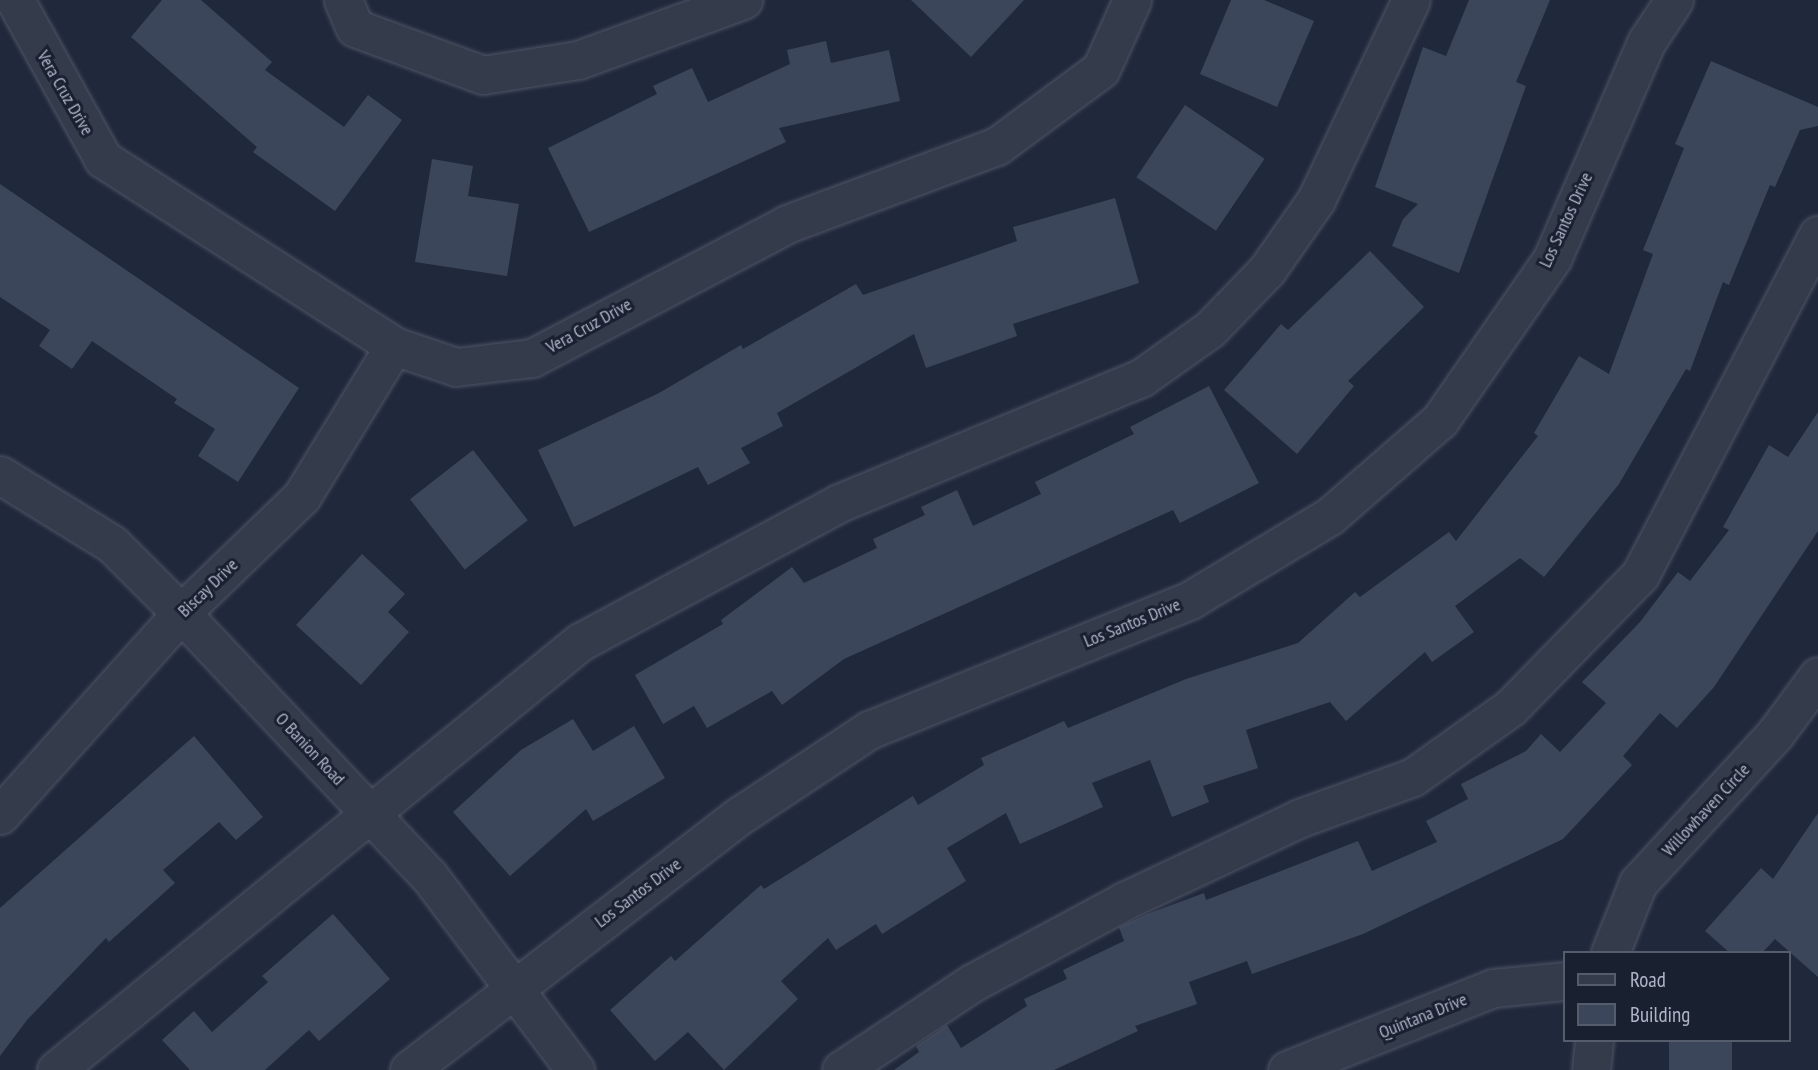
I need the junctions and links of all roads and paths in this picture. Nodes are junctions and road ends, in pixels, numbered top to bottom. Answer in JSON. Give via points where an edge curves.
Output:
{"nodes":[{"id":1,"x":15,"y":0,"type":"edge"},
{"id":2,"x":344,"y":0,"type":"edge"},
{"id":3,"x":743,"y":0,"type":"edge"},
{"id":4,"x":1132,"y":0,"type":"edge"},
{"id":5,"x":1410,"y":0,"type":"edge"},
{"id":6,"x":1674,"y":0,"type":"edge"},
{"id":7,"x":1818,"y":235,"type":"edge"},
{"id":8,"x":394,"y":346,"type":"junction"},
{"id":9,"x":0,"y":475,"type":"edge"},
{"id":10,"x":181,"y":612,"type":"junction"},
{"id":11,"x":1818,"y":676,"type":"edge"},
{"id":12,"x":0,"y":815,"type":"edge"},
{"id":13,"x":372,"y":816,"type":"junction"},
{"id":14,"x":1611,"y":951,"type":"edge"},
{"id":15,"x":1562,"y":981,"type":"edge"},
{"id":16,"x":513,"y":988,"type":"junction"},
{"id":17,"x":1594,"y":1042,"type":"edge"},
{"id":18,"x":1323,"y":1063,"type":"edge"},
{"id":19,"x":56,"y":1070,"type":"edge"},
{"id":20,"x":409,"y":1070,"type":"edge"},
{"id":21,"x":575,"y":1070,"type":"edge"},
{"id":22,"x":841,"y":1070,"type":"edge"},
{"id":23,"x":1287,"y":1070,"type":"edge"},
{"id":24,"x":1591,"y":1070,"type":"edge"}],
"edges":[{"from":1,"to":8,"type":"street","name":"Vera Cruz Drive","via":[[103,159]]},
{"from":2,"to":3,"type":"street","via":[[355,28],[484,75],[578,60]]},
{"from":4,"to":8,"type":"street","name":"Vera Cruz Drive","via":[[1101,69],[997,146],[787,224],[532,358],[457,367]]},
{"from":5,"to":13,"type":"street","via":[[1316,200],[1267,270],[1210,328],[1141,378],[839,503],[580,642]]},
{"from":6,"to":16,"type":"street","name":"Los Santos Drive","via":[[1647,41],[1552,259],[1440,420],[1330,516],[1190,600],[869,730],[742,814]]},
{"from":7,"to":22,"type":"street","via":[[1640,575],[1511,707],[1413,777],[1300,818],[1124,901],[972,983]]},
{"from":8,"to":10,"type":"street","name":"Biscay Drive","via":[[302,496]]},
{"from":9,"to":10,"type":"street","name":"O Banion Road","via":[[112,544]]},
{"from":10,"to":12,"type":"street","name":"Biscay Drive"},
{"from":10,"to":13,"type":"street","name":"O Banion Road"},
{"from":11,"to":14,"type":"street","name":"Willowhaven Circle","via":[[1775,734],[1638,883]]},
{"from":13,"to":16,"type":"street","name":"O Banion Road","via":[[429,876]]},
{"from":13,"to":19,"type":"street","via":[[187,958]]},
{"from":15,"to":18,"type":"street","name":"Quintana Drive","via":[[1493,988]]},
{"from":16,"to":20,"type":"street","name":"Los Santos Drive"},
{"from":16,"to":21,"type":"street","name":"O Banion Road"},
{"from":17,"to":24,"type":"street"},
{"from":18,"to":23,"type":"street","name":"Quintana Drive"}]}
